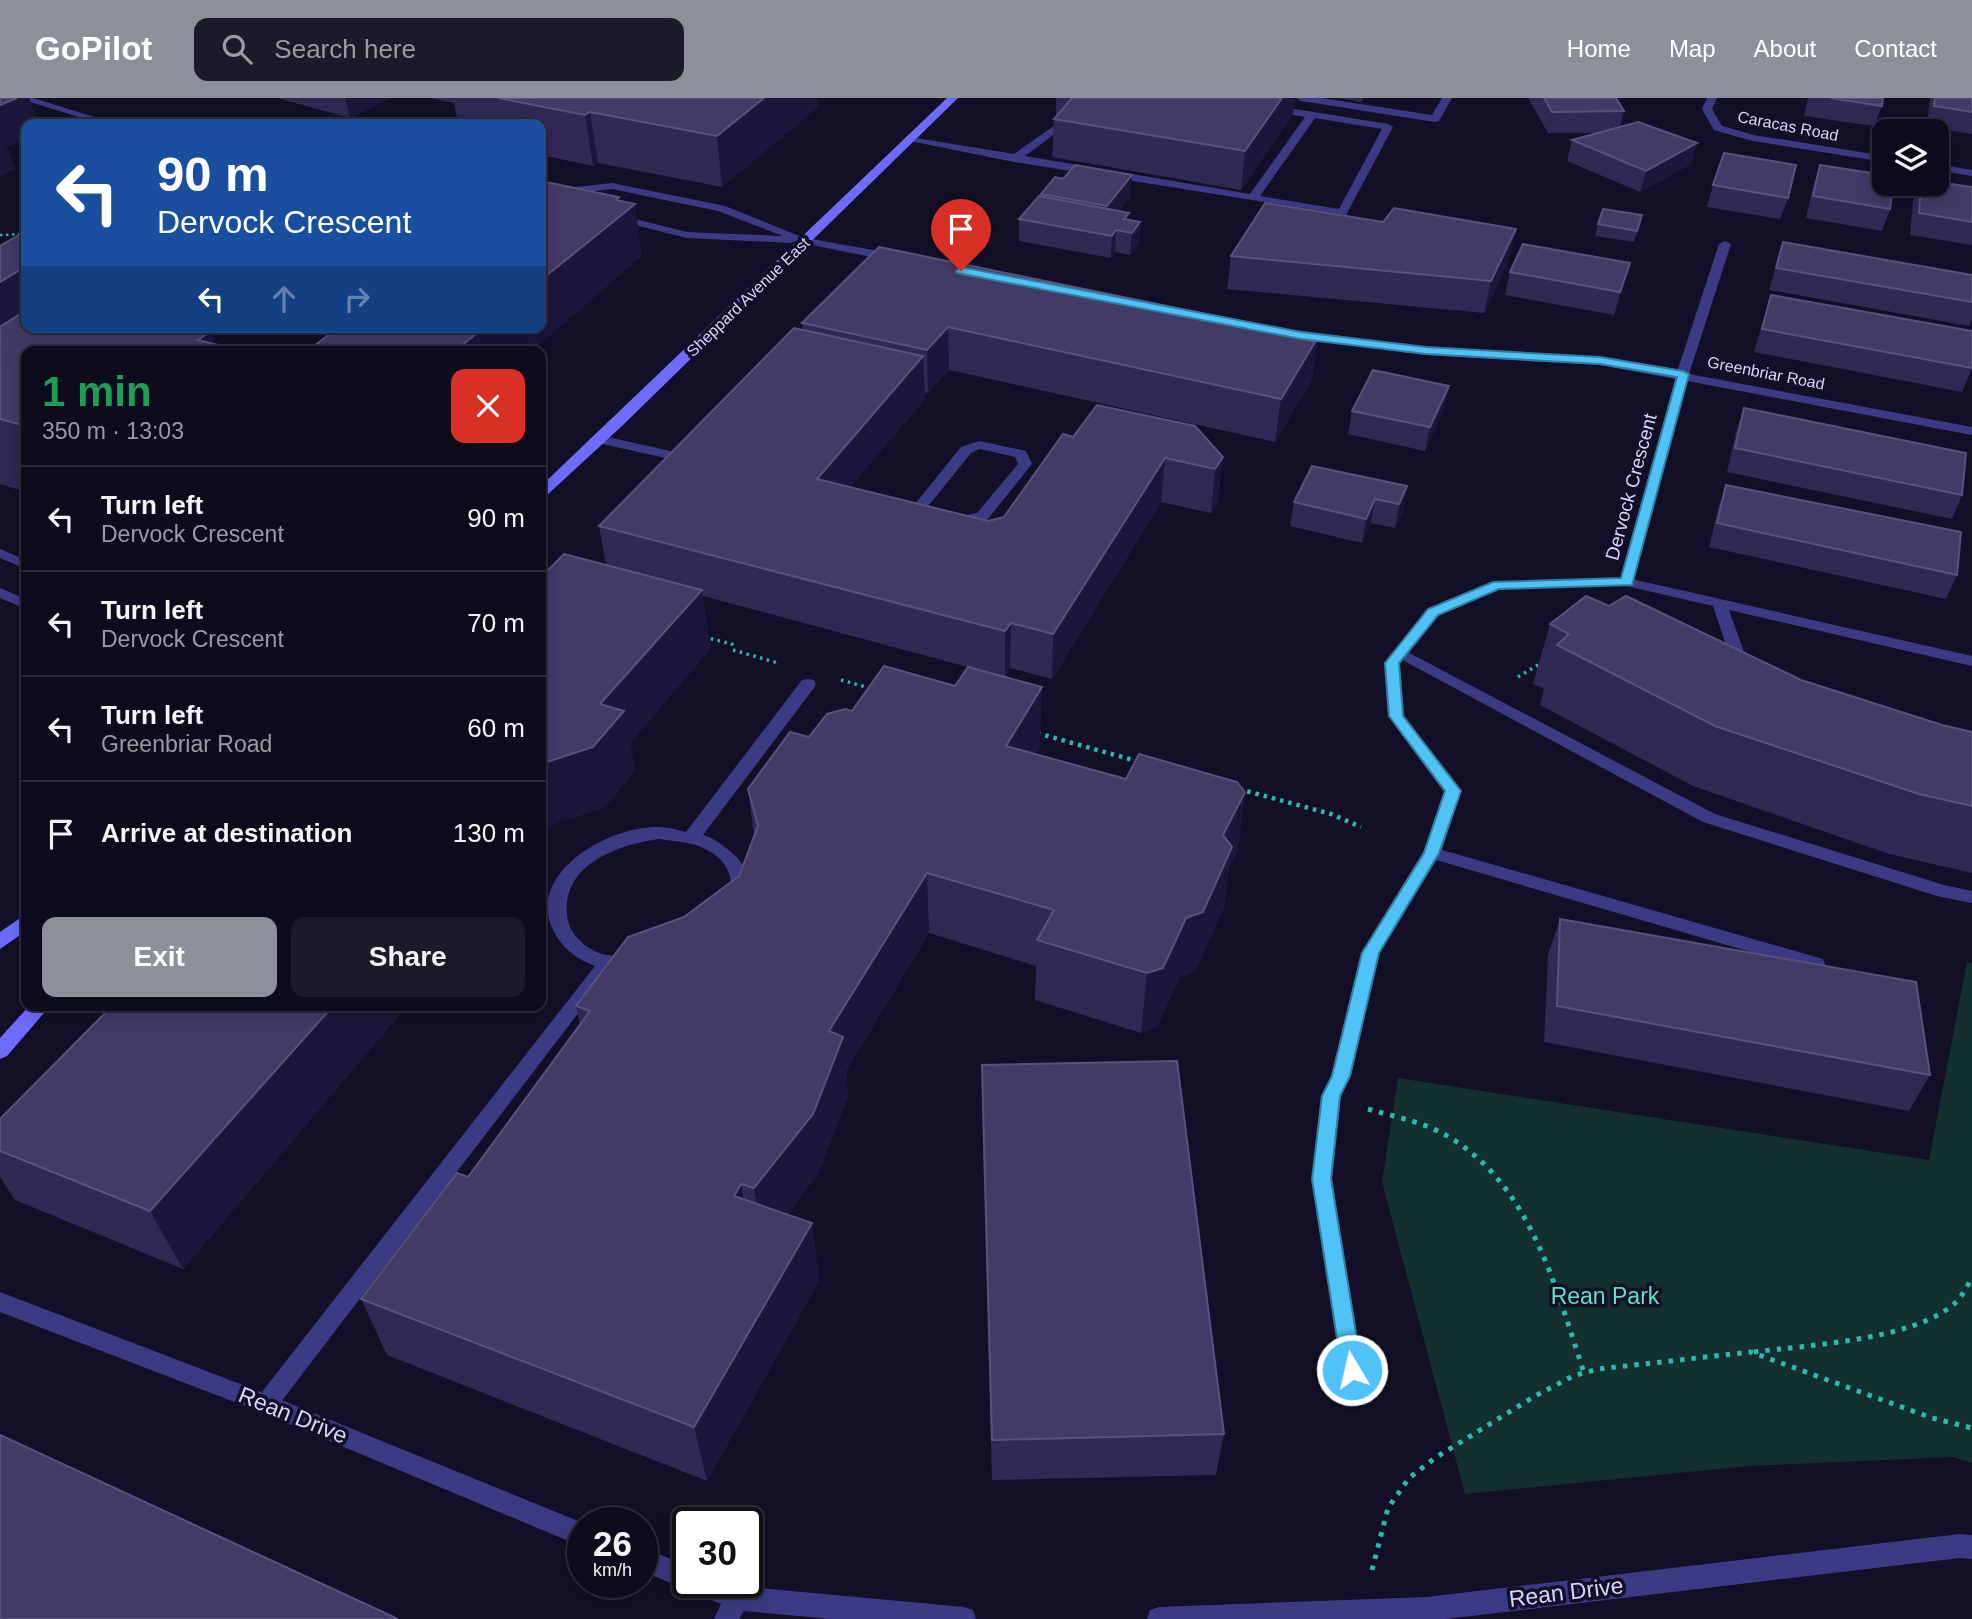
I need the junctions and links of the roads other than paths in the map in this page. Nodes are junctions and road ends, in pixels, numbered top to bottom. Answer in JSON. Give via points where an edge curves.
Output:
{"nodes":[{"id":1,"x":22,"y":98,"type":"edge"},
{"id":2,"x":953,"y":98,"type":"edge"},
{"id":3,"x":1301,"y":98,"type":"edge"},
{"id":4,"x":1376,"y":98,"type":"edge"},
{"id":5,"x":1447,"y":98,"type":"edge"},
{"id":6,"x":1712,"y":98,"type":"edge"},
{"id":7,"x":1262,"y":106,"type":"edge"},
{"id":8,"x":1370,"y":109,"type":"junction"},
{"id":9,"x":1312,"y":114,"type":"junction"},
{"id":10,"x":96,"y":119,"type":"edge"},
{"id":11,"x":1068,"y":119,"type":"edge"},
{"id":12,"x":910,"y":140,"type":"junction"},
{"id":13,"x":1872,"y":157,"type":"edge"},
{"id":14,"x":1014,"y":159,"type":"junction"},
{"id":15,"x":1949,"y":169,"type":"edge"},
{"id":16,"x":1972,"y":173,"type":"edge"},
{"id":17,"x":546,"y":197,"type":"edge"},
{"id":18,"x":546,"y":197,"type":"edge"},
{"id":19,"x":1252,"y":199,"type":"junction"},
{"id":20,"x":569,"y":204,"type":"edge"},
{"id":21,"x":608,"y":215,"type":"edge"},
{"id":22,"x":806,"y":241,"type":"junction"},
{"id":23,"x":1725,"y":244,"type":"dead end"},
{"id":24,"x":911,"y":261,"type":"edge"},
{"id":25,"x":1275,"y":331,"type":"edge"},
{"id":26,"x":1683,"y":374,"type":"junction"},
{"id":27,"x":1972,"y":431,"type":"edge"},
{"id":28,"x":599,"y":439,"type":"junction"},
{"id":29,"x":708,"y":464,"type":"edge"},
{"id":30,"x":546,"y":488,"type":"edge"},
{"id":31,"x":910,"y":511,"type":"joint"},
{"id":32,"x":0,"y":553,"type":"edge"},
{"id":33,"x":21,"y":563,"type":"edge"},
{"id":34,"x":1627,"y":582,"type":"junction"},
{"id":35,"x":3,"y":598,"type":"edge"},
{"id":36,"x":21,"y":603,"type":"edge"},
{"id":37,"x":1719,"y":603,"type":"junction"},
{"id":38,"x":1400,"y":653,"type":"junction"},
{"id":39,"x":1972,"y":661,"type":"edge"},
{"id":40,"x":808,"y":684,"type":"dead end"},
{"id":41,"x":1754,"y":687,"type":"edge"},
{"id":42,"x":692,"y":837,"type":"junction"},
{"id":43,"x":1432,"y":853,"type":"junction"},
{"id":44,"x":1972,"y":897,"type":"edge"},
{"id":45,"x":21,"y":925,"type":"edge"},
{"id":46,"x":0,"y":942,"type":"edge"},
{"id":47,"x":607,"y":962,"type":"junction"},
{"id":48,"x":1816,"y":964,"type":"edge"},
{"id":49,"x":36,"y":1011,"type":"edge"},
{"id":50,"x":0,"y":1051,"type":"edge"},
{"id":51,"x":0,"y":1302,"type":"edge"},
{"id":52,"x":1356,"y":1397,"type":"dead end"},
{"id":53,"x":266,"y":1404,"type":"junction"},
{"id":54,"x":567,"y":1528,"type":"edge"},
{"id":55,"x":1972,"y":1547,"type":"edge"},
{"id":56,"x":718,"y":1598,"type":"edge"},
{"id":57,"x":732,"y":1609,"type":"edge"},
{"id":58,"x":1425,"y":1614,"type":"edge"},
{"id":59,"x":964,"y":1619,"type":"edge"},
{"id":60,"x":1159,"y":1619,"type":"edge"}],
"edges":[{"from":1,"to":10,"type":"street"},
{"from":2,"to":12,"type":"main road","name":"Sheppard Avenue East"},
{"from":3,"to":8,"type":"street"},
{"from":4,"to":8,"type":"street"},
{"from":5,"to":8,"type":"street","via":[[1435,118]]},
{"from":6,"to":13,"type":"street","name":"Caracas Road","via":[[1707,109],[1718,128]]},
{"from":7,"to":9,"type":"street"},
{"from":9,"to":19,"type":"street"},
{"from":9,"to":19,"type":"street","via":[[1388,127],[1342,213]]},
{"from":11,"to":14,"type":"street"},
{"from":12,"to":14,"type":"street"},
{"from":12,"to":22,"type":"main road","name":"Sheppard Avenue East"},
{"from":14,"to":19,"type":"street"},
{"from":15,"to":16,"type":"street"},
{"from":17,"to":22,"type":"street","via":[[612,186],[721,208]]},
{"from":18,"to":20,"type":"street"},
{"from":21,"to":22,"type":"street","via":[[687,234]]},
{"from":22,"to":24,"type":"street"},
{"from":22,"to":28,"type":"main road","name":"Sheppard Avenue East"},
{"from":23,"to":26,"type":"street","name":"Dervock Crescent"},
{"from":25,"to":26,"type":"street","name":"Greenbriar Road","via":[[1426,351],[1600,361]]},
{"from":26,"to":27,"type":"street","name":"Greenbriar Road"},
{"from":26,"to":34,"type":"street","name":"Dervock Crescent"},
{"from":28,"to":29,"type":"street"},
{"from":28,"to":30,"type":"main road","name":"Sheppard Avenue East"},
{"from":31,"to":31,"type":"street","via":[[958,522],[982,517],[1025,464],[1021,454],[979,445],[966,450]]},
{"from":32,"to":33,"type":"street"},
{"from":34,"to":37,"type":"street"},
{"from":34,"to":38,"type":"street","name":"Dervock Crescent","via":[[1497,584],[1433,612]]},
{"from":35,"to":36,"type":"street"},
{"from":37,"to":39,"type":"street"},
{"from":37,"to":41,"type":"street","via":[[1745,678]]},
{"from":38,"to":43,"type":"street","name":"Dervock Crescent","via":[[1392,663],[1396,716],[1453,791]]},
{"from":38,"to":44,"type":"street","via":[[1709,818]]},
{"from":40,"to":42,"type":"street"},
{"from":42,"to":47,"type":"street","via":[[718,849],[735,867],[742,889],[733,920],[711,943],[680,959],[643,966]]},
{"from":42,"to":47,"type":"street","via":[[659,833],[626,839],[586,858],[565,880],[557,904],[561,929],[579,950]]},
{"from":43,"to":48,"type":"street"},
{"from":43,"to":52,"type":"street","name":"Dervock Crescent","via":[[1370,953],[1341,1076],[1331,1096],[1322,1179]]},
{"from":45,"to":46,"type":"main road"},
{"from":47,"to":53,"type":"street"},
{"from":49,"to":50,"type":"main road"},
{"from":51,"to":53,"type":"street","name":"Rean Drive"},
{"from":53,"to":54,"type":"street","name":"Rean Drive"},
{"from":55,"to":58,"type":"street","name":"Rean Drive","via":[[1959,1545]]},
{"from":56,"to":57,"type":"street"},
{"from":57,"to":59,"type":"street"},
{"from":58,"to":60,"type":"street","name":"Rean Drive"}]}
